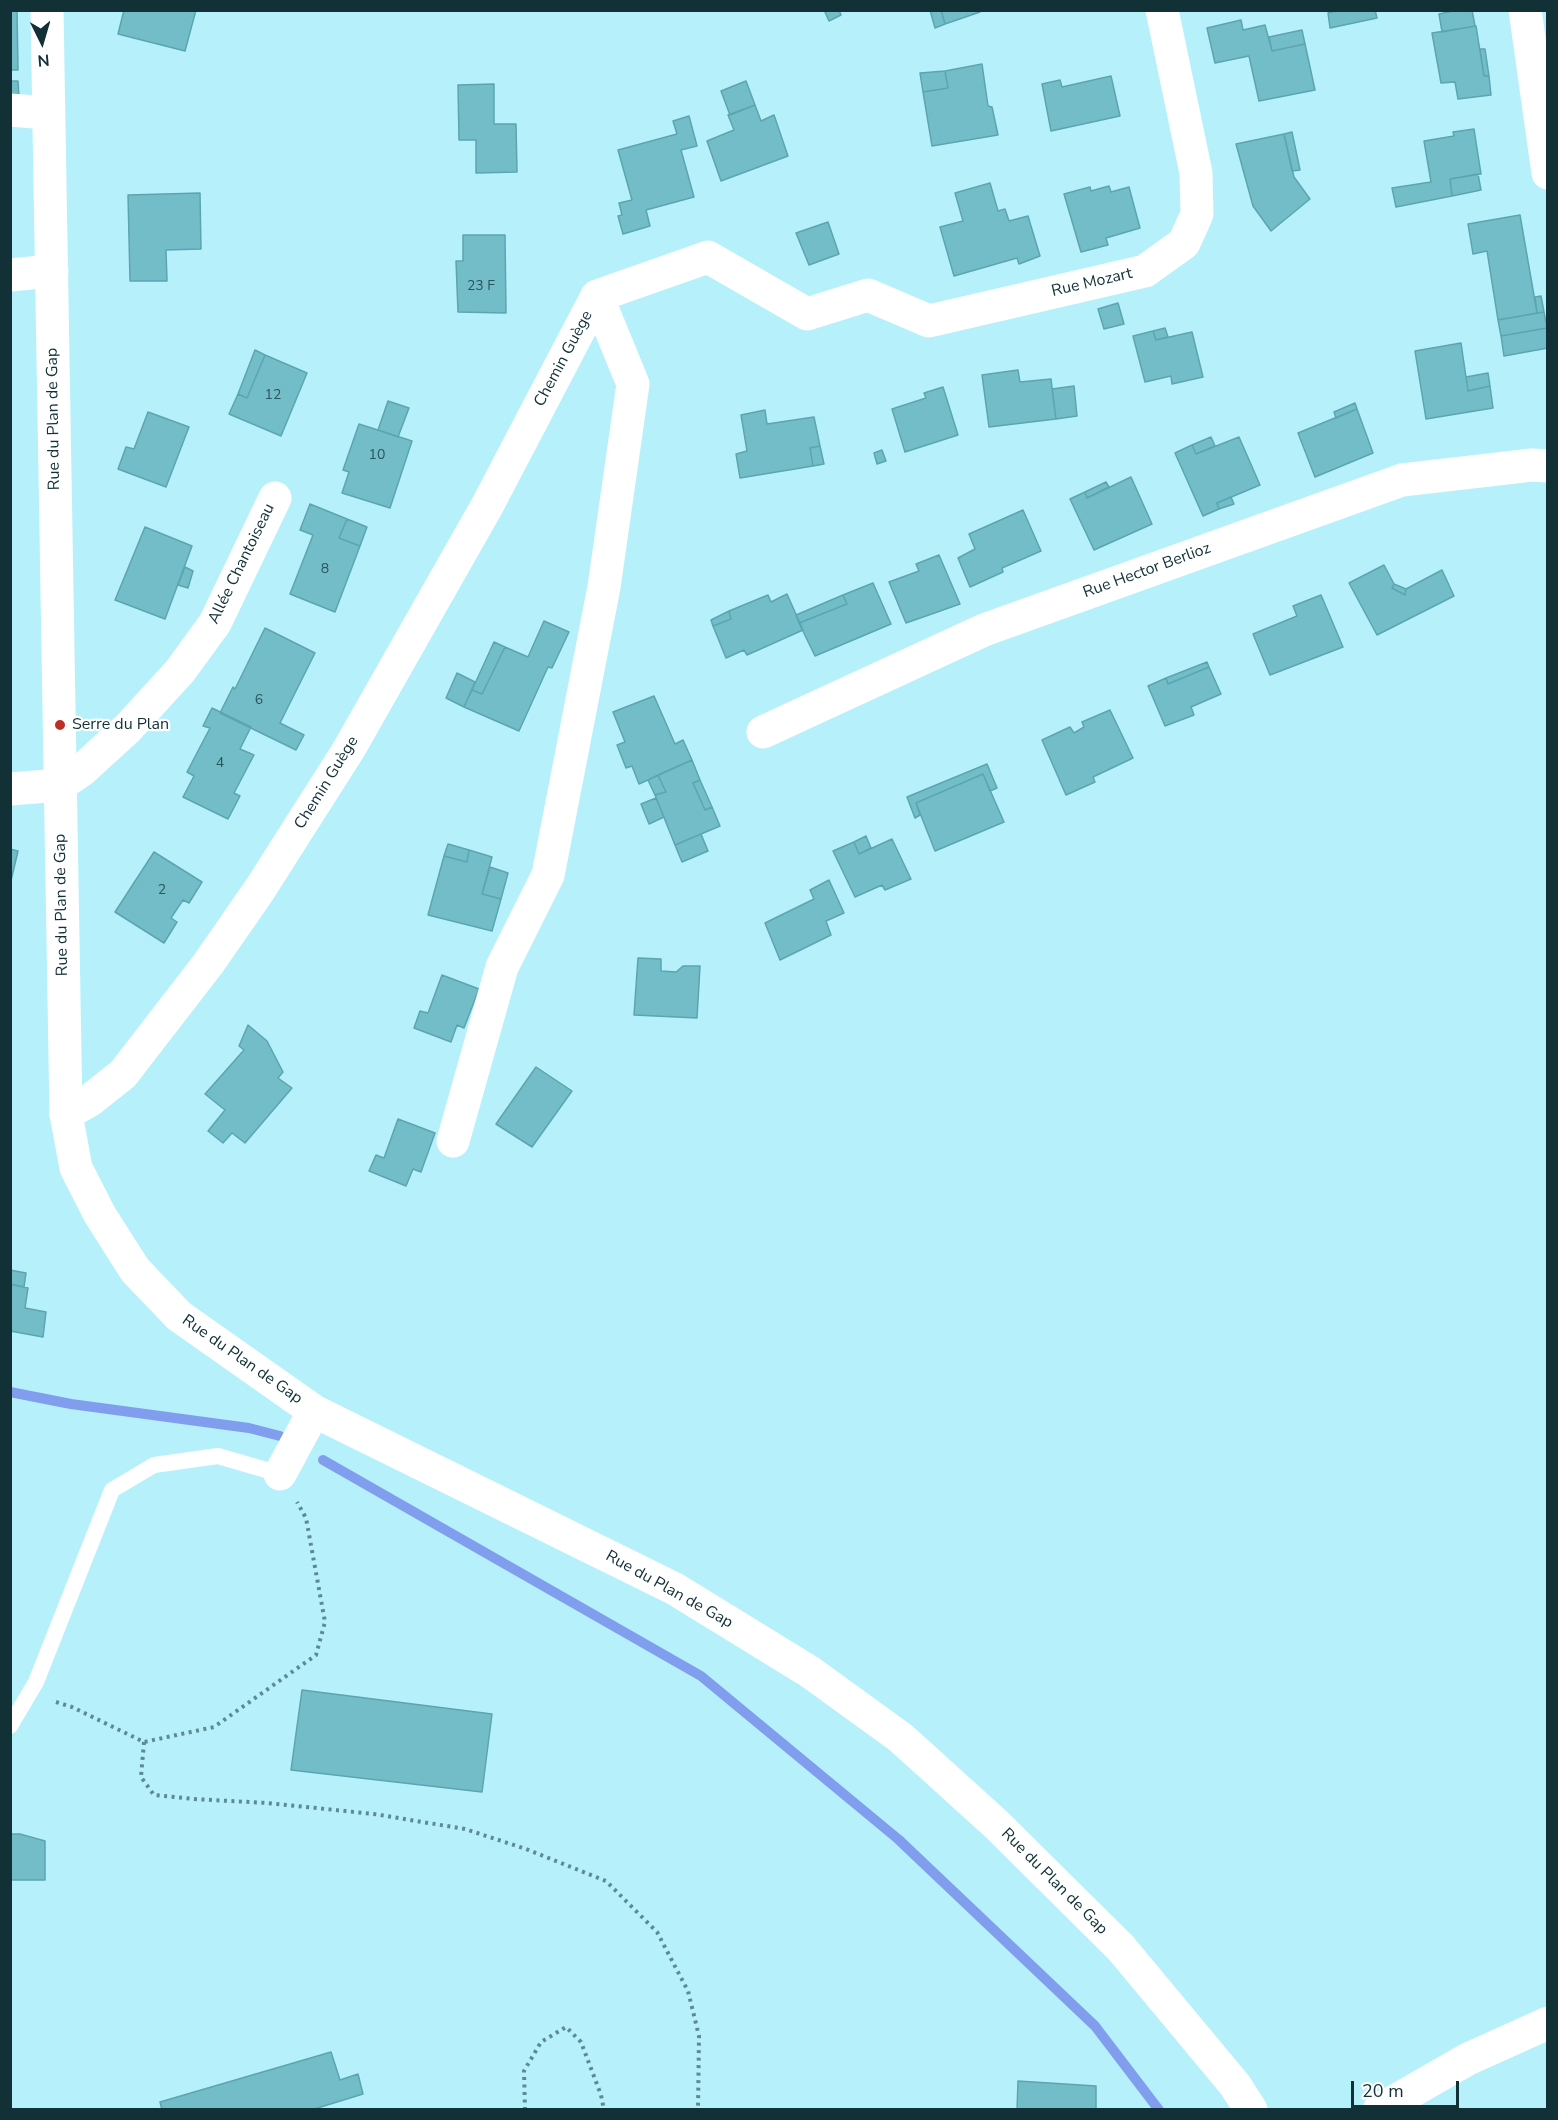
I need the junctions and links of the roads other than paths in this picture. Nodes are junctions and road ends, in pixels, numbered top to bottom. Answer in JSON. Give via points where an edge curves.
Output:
{"nodes":[{"id":1,"x":47,"y":10,"type":"edge"},
{"id":2,"x":1162,"y":10,"type":"edge"},
{"id":3,"x":1525,"y":10,"type":"edge"},
{"id":4,"x":10,"y":110,"type":"edge"},
{"id":5,"x":48,"y":112,"type":"junction"},
{"id":6,"x":1548,"y":173,"type":"edge"},
{"id":7,"x":52,"y":272,"type":"junction"},
{"id":8,"x":10,"y":275,"type":"edge"},
{"id":9,"x":597,"y":296,"type":"junction"},
{"id":10,"x":1548,"y":466,"type":"edge"},
{"id":11,"x":275,"y":498,"type":"dead end"},
{"id":12,"x":763,"y":732,"type":"dead end"},
{"id":13,"x":60,"y":785,"type":"junction"},
{"id":14,"x":10,"y":789,"type":"edge"},
{"id":15,"x":66,"y":1114,"type":"junction"},
{"id":16,"x":453,"y":1141,"type":"dead end"},
{"id":17,"x":314,"y":1410,"type":"junction"},
{"id":18,"x":280,"y":1474,"type":"joint"},
{"id":19,"x":10,"y":1726,"type":"edge"},
{"id":20,"x":1543,"y":2031,"type":"edge"},
{"id":21,"x":1251,"y":2109,"type":"edge"},
{"id":22,"x":1379,"y":2109,"type":"edge"}],
"edges":[{"from":1,"to":5,"type":"street","name":"Rue du Plan de Gap"},
{"from":2,"to":9,"type":"street","name":"Rue Mozart","via":[[1196,173],[1197,214],[1184,243],[1145,270],[929,321],[868,295],[807,314],[708,257]]},
{"from":3,"to":6,"type":"street"},
{"from":4,"to":5,"type":"street"},
{"from":5,"to":7,"type":"street","name":"Rue du Plan de Gap"},
{"from":7,"to":8,"type":"street"},
{"from":7,"to":13,"type":"street","name":"Rue du Plan de Gap"},
{"from":9,"to":15,"type":"street","name":"Chemin Guège","via":[[430,607],[349,749],[266,879],[208,964],[123,1074]]},
{"from":9,"to":16,"type":"street","name":"Chemin Guège","via":[[633,384],[604,587],[548,875],[502,967]]},
{"from":10,"to":12,"type":"street","name":"Rue Hector Berlioz","via":[[1402,480],[984,630]]},
{"from":11,"to":13,"type":"street","name":"Allée Chantoiseau","via":[[215,623],[180,671],[128,728]]},
{"from":13,"to":14,"type":"street"},
{"from":13,"to":15,"type":"street","name":"Rue du Plan de Gap"},
{"from":15,"to":17,"type":"street","name":"Rue du Plan de Gap","via":[[76,1168],[135,1270],[179,1316]]},
{"from":17,"to":18,"type":"street"},
{"from":17,"to":21,"type":"street","name":"Rue du Plan de Gap","via":[[675,1589],[810,1672],[901,1738],[997,1825],[1121,1948]]},
{"from":18,"to":19,"type":"lane","via":[[218,1456],[154,1465],[112,1490],[36,1682]]},
{"from":20,"to":22,"type":"street","via":[[1468,2059]]}]}
